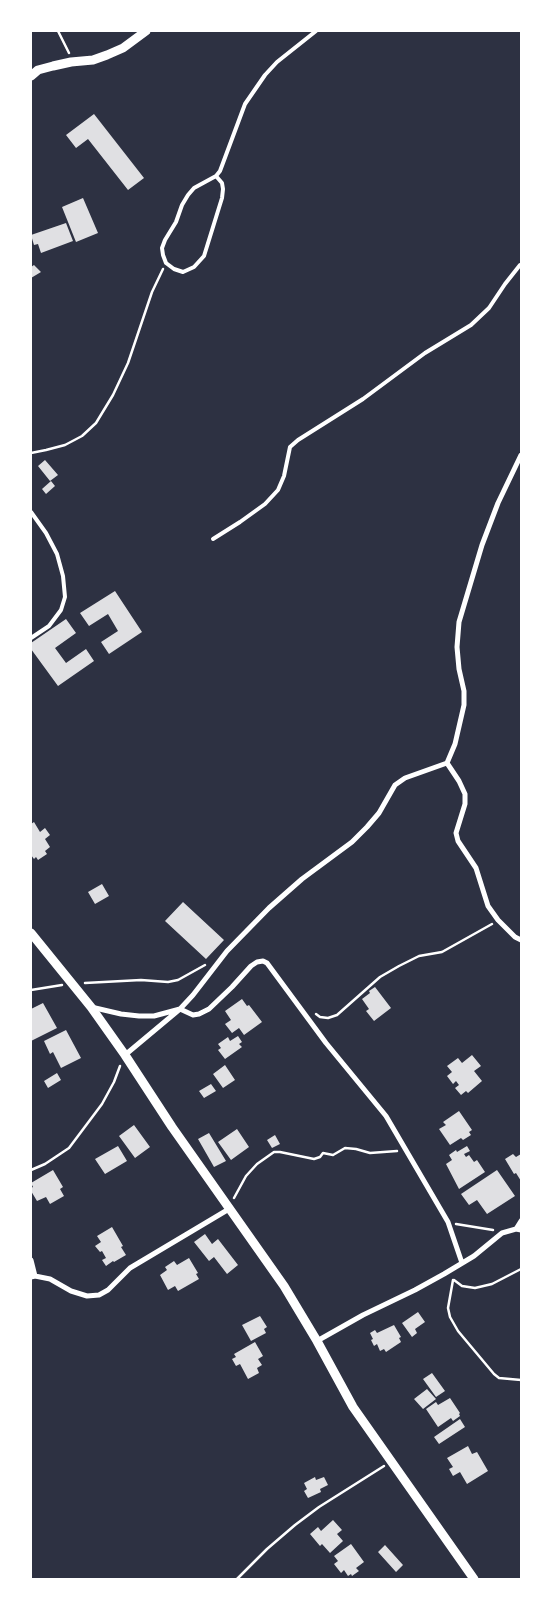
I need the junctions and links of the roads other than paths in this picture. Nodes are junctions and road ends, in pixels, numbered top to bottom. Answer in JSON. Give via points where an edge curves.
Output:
{"nodes":[{"id":1,"x":146,"y":31,"type":"edge"},
{"id":2,"x":316,"y":31,"type":"edge"},
{"id":3,"x":31,"y":76,"type":"edge"},
{"id":4,"x":216,"y":176,"type":"junction"},
{"id":5,"x":520,"y":265,"type":"edge"},
{"id":6,"x":521,"y":455,"type":"edge"},
{"id":7,"x":31,"y":512,"type":"edge"},
{"id":8,"x":213,"y":539,"type":"dead end"},
{"id":9,"x":31,"y":638,"type":"edge"},
{"id":10,"x":447,"y":763,"type":"junction"},
{"id":11,"x":31,"y":934,"type":"edge"},
{"id":12,"x":521,"y":940,"type":"edge"},
{"id":13,"x":91,"y":1007,"type":"junction"},
{"id":14,"x":180,"y":1009,"type":"junction"},
{"id":15,"x":125,"y":1055,"type":"junction"},
{"id":16,"x":229,"y":1209,"type":"junction"},
{"id":17,"x":521,"y":1221,"type":"edge"},
{"id":18,"x":518,"y":1229,"type":"edge"},
{"id":19,"x":31,"y":1260,"type":"edge"},
{"id":20,"x":462,"y":1263,"type":"junction"},
{"id":21,"x":33,"y":1276,"type":"edge"},
{"id":22,"x":317,"y":1341,"type":"junction"},
{"id":23,"x":474,"y":1579,"type":"edge"}],
"edges":[{"from":1,"to":3,"type":"street","via":[[107,55],[38,70]]},
{"from":2,"to":4,"type":"lane","via":[[277,62],[252,93]]},
{"from":4,"to":4,"type":"lane","via":[[194,188],[165,240],[163,255],[166,263],[174,269],[183,272],[194,267],[204,256],[222,198],[222,183]]},
{"from":5,"to":8,"type":"lane","via":[[489,308],[471,325],[290,447],[278,490],[265,504]]},
{"from":6,"to":10,"type":"street","via":[[482,545],[459,622],[457,647],[464,705]]},
{"from":7,"to":9,"type":"lane","via":[[57,554],[65,597],[61,610],[49,626]]},
{"from":10,"to":12,"type":"street","via":[[465,794],[456,833],[458,841],[476,868],[488,906],[498,920]]},
{"from":10,"to":14,"type":"street","via":[[405,778],[395,785],[367,828],[263,914],[227,951]]},
{"from":11,"to":13,"type":"street"},
{"from":13,"to":14,"type":"street","via":[[138,1016],[154,1016]]},
{"from":13,"to":15,"type":"street"},
{"from":14,"to":15,"type":"street"},
{"from":14,"to":20,"type":"street","via":[[193,1015],[203,1013],[251,966],[257,962],[267,963],[326,1043],[386,1116],[448,1222]]},
{"from":15,"to":16,"type":"street"},
{"from":16,"to":21,"type":"street","via":[[130,1268],[99,1295],[86,1296],[50,1279]]},
{"from":16,"to":22,"type":"street","via":[[284,1286]]},
{"from":17,"to":18,"type":"street"},
{"from":18,"to":20,"type":"street","via":[[502,1233]]},
{"from":19,"to":21,"type":"street"},
{"from":20,"to":22,"type":"street"},
{"from":22,"to":23,"type":"street","via":[[353,1407]]}]}
